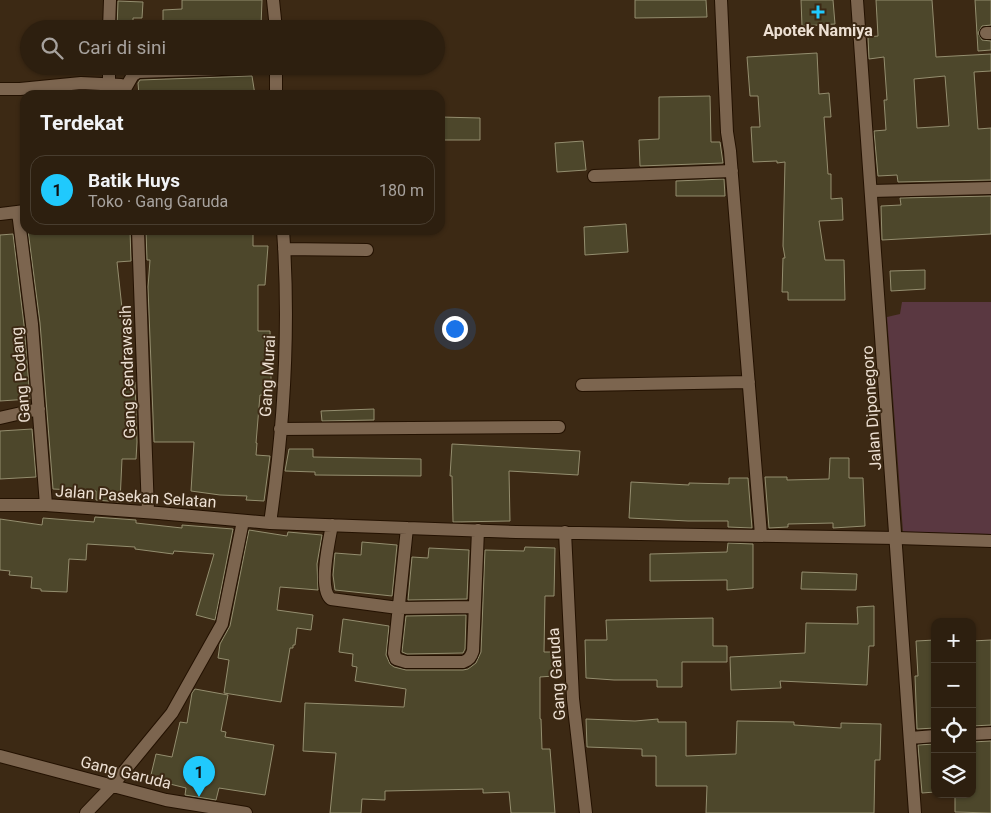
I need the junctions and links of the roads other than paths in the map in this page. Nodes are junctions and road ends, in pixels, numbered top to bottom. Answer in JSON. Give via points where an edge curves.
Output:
{"nodes":[{"id":1,"x":110,"y":0,"type":"edge"},
{"id":2,"x":273,"y":0,"type":"edge"},
{"id":3,"x":721,"y":0,"type":"edge"},
{"id":4,"x":858,"y":0,"type":"edge"},
{"id":5,"x":109,"y":20,"type":"edge"},
{"id":6,"x":275,"y":20,"type":"edge"},
{"id":7,"x":109,"y":75,"type":"edge"},
{"id":8,"x":132,"y":75,"type":"edge"},
{"id":9,"x":276,"y":75,"type":"edge"},
{"id":10,"x":109,"y":85,"type":"junction"},
{"id":11,"x":0,"y":89,"type":"edge"},
{"id":12,"x":124,"y":90,"type":"edge"},
{"id":13,"x":127,"y":90,"type":"edge"},
{"id":14,"x":276,"y":90,"type":"edge"},
{"id":15,"x":732,"y":171,"type":"junction"},
{"id":16,"x":594,"y":176,"type":"dead end"},
{"id":17,"x":991,"y":188,"type":"edge"},
{"id":18,"x":871,"y":191,"type":"junction"},
{"id":19,"x":20,"y":211,"type":"edge"},
{"id":20,"x":0,"y":214,"type":"edge"},
{"id":21,"x":23,"y":235,"type":"edge"},
{"id":22,"x":138,"y":235,"type":"edge"},
{"id":23,"x":283,"y":235,"type":"edge"},
{"id":24,"x":284,"y":249,"type":"junction"},
{"id":25,"x":367,"y":250,"type":"dead end"},
{"id":26,"x":749,"y":382,"type":"junction"},
{"id":27,"x":582,"y":385,"type":"dead end"},
{"id":28,"x":40,"y":409,"type":"junction"},
{"id":29,"x":0,"y":418,"type":"edge"},
{"id":30,"x":559,"y":427,"type":"dead end"},
{"id":31,"x":280,"y":429,"type":"junction"},
{"id":32,"x":0,"y":505,"type":"edge"},
{"id":33,"x":46,"y":505,"type":"junction"},
{"id":34,"x":148,"y":512,"type":"junction"},
{"id":35,"x":243,"y":521,"type":"junction"},
{"id":36,"x":270,"y":523,"type":"junction"},
{"id":37,"x":332,"y":525,"type":"junction"},
{"id":38,"x":406,"y":528,"type":"junction"},
{"id":39,"x":478,"y":530,"type":"junction"},
{"id":40,"x":565,"y":532,"type":"junction"},
{"id":41,"x":761,"y":535,"type":"junction"},
{"id":42,"x":897,"y":538,"type":"junction"},
{"id":43,"x":991,"y":541,"type":"edge"},
{"id":44,"x":474,"y":607,"type":"junction"},
{"id":45,"x":398,"y":608,"type":"junction"},
{"id":46,"x":976,"y":734,"type":"edge"},
{"id":47,"x":991,"y":734,"type":"edge"},
{"id":48,"x":931,"y":736,"type":"edge"},
{"id":49,"x":910,"y":738,"type":"junction"},
{"id":50,"x":0,"y":756,"type":"edge"},
{"id":51,"x":112,"y":786,"type":"junction"},
{"id":52,"x":238,"y":812,"type":"edge"},
{"id":53,"x":86,"y":813,"type":"edge"},
{"id":54,"x":586,"y":813,"type":"edge"},
{"id":55,"x":915,"y":813,"type":"edge"}],
"edges":[{"from":1,"to":5,"type":"street"},
{"from":2,"to":6,"type":"street"},
{"from":3,"to":15,"type":"street"},
{"from":4,"to":18,"type":"street","name":"Jalan Diponegoro"},
{"from":7,"to":10,"type":"street"},
{"from":8,"to":13,"type":"street"},
{"from":9,"to":14,"type":"street"},
{"from":10,"to":11,"type":"street","via":[[81,83]]},
{"from":10,"to":12,"type":"street","via":[[120,85]]},
{"from":15,"to":16,"type":"street"},
{"from":15,"to":26,"type":"street"},
{"from":17,"to":18,"type":"street"},
{"from":18,"to":42,"type":"street","name":"Jalan Diponegoro"},
{"from":19,"to":20,"type":"street"},
{"from":21,"to":28,"type":"street","name":"Gang Podang"},
{"from":22,"to":34,"type":"street","name":"Gang Cendrawasih"},
{"from":23,"to":24,"type":"street","name":"Gang Murai"},
{"from":24,"to":25,"type":"street"},
{"from":24,"to":31,"type":"street","name":"Gang Murai","via":[[286,312]]},
{"from":26,"to":27,"type":"street"},
{"from":26,"to":41,"type":"street"},
{"from":28,"to":29,"type":"street"},
{"from":28,"to":33,"type":"street","name":"Gang Podang"},
{"from":30,"to":31,"type":"street"},
{"from":31,"to":36,"type":"street","name":"Gang Murai"},
{"from":32,"to":33,"type":"street","name":"Jalan Pasekan Selatan"},
{"from":33,"to":34,"type":"street","name":"Jalan Pasekan Selatan"},
{"from":34,"to":35,"type":"street","name":"Jalan Pasekan Selatan"},
{"from":35,"to":36,"type":"street","name":"Jalan Pasekan Selatan"},
{"from":35,"to":51,"type":"street","via":[[222,624],[172,713]]},
{"from":36,"to":37,"type":"street","name":"Jalan Pasekan Selatan"},
{"from":37,"to":38,"type":"street","name":"Jalan Pasekan Selatan"},
{"from":37,"to":45,"type":"street","via":[[325,566],[327,596],[337,601]]},
{"from":38,"to":39,"type":"street","name":"Jalan Pasekan Selatan"},
{"from":38,"to":45,"type":"street"},
{"from":39,"to":40,"type":"street","name":"Jalan Pasekan Selatan"},
{"from":39,"to":44,"type":"street"},
{"from":40,"to":41,"type":"street","name":"Jalan Pasekan Selatan"},
{"from":40,"to":54,"type":"street","name":"Gang Garuda","via":[[573,699]]},
{"from":41,"to":42,"type":"street","name":"Jalan Pasekan Selatan"},
{"from":42,"to":43,"type":"street","name":"Jalan Pasekan Selatan"},
{"from":42,"to":49,"type":"street","name":"Jalan Diponegoro"},
{"from":44,"to":45,"type":"street"},
{"from":44,"to":45,"type":"street","via":[[474,650],[463,662],[406,662],[396,659]]},
{"from":46,"to":47,"type":"street"},
{"from":48,"to":49,"type":"street"},
{"from":49,"to":55,"type":"street","name":"Jalan Diponegoro"},
{"from":50,"to":51,"type":"street","name":"Gang Garuda"},
{"from":51,"to":52,"type":"street","name":"Gang Garuda","via":[[166,800]]},
{"from":51,"to":53,"type":"street"}]}
